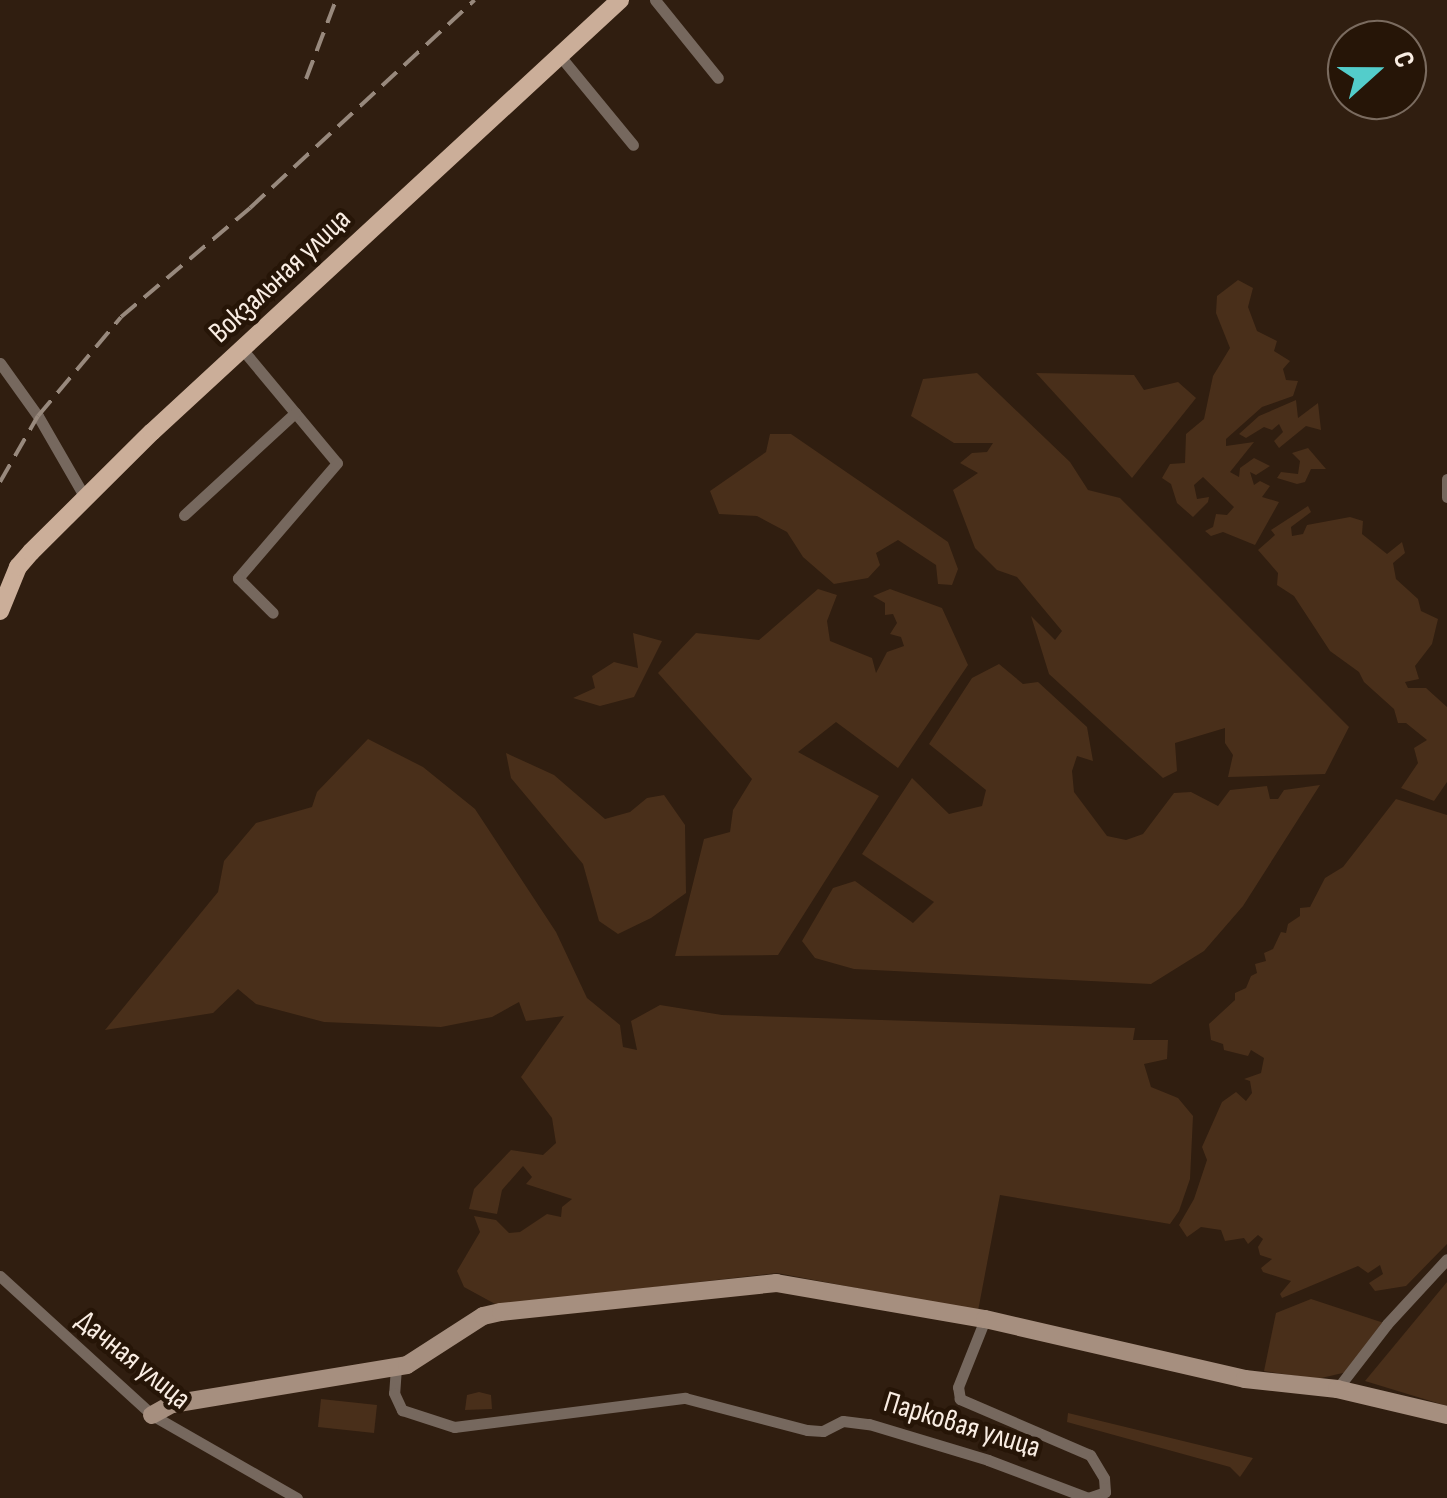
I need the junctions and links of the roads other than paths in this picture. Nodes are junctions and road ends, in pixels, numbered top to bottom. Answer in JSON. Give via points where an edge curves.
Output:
{"nodes":[{"id":1,"x":620,"y":0,"type":"edge"},
{"id":2,"x":655,"y":0,"type":"edge"},
{"id":3,"x":560,"y":56,"type":"junction"},
{"id":4,"x":718,"y":78,"type":"dead end"},
{"id":5,"x":633,"y":145,"type":"dead end"},
{"id":6,"x":242,"y":349,"type":"junction"},
{"id":7,"x":0,"y":363,"type":"edge"},
{"id":8,"x":295,"y":412,"type":"junction"},
{"id":9,"x":1447,"y":479,"type":"edge"},
{"id":10,"x":1447,"y":497,"type":"edge"},
{"id":11,"x":86,"y":499,"type":"junction"},
{"id":12,"x":184,"y":515,"type":"dead end"},
{"id":13,"x":0,"y":612,"type":"edge"},
{"id":14,"x":273,"y":613,"type":"dead end"},
{"id":15,"x":1447,"y":1259,"type":"edge"},
{"id":16,"x":0,"y":1276,"type":"edge"},
{"id":17,"x":985,"y":1320,"type":"junction"},
{"id":18,"x":396,"y":1367,"type":"junction"},
{"id":19,"x":1337,"y":1389,"type":"junction"},
{"id":20,"x":1447,"y":1414,"type":"edge"},
{"id":21,"x":152,"y":1415,"type":"junction"},
{"id":22,"x":298,"y":1498,"type":"edge"}],
"edges":[{"from":1,"to":3,"type":"main road","name":"Вокзальная улица"},
{"from":2,"to":4,"type":"street"},
{"from":3,"to":5,"type":"street"},
{"from":3,"to":6,"type":"main road","name":"Вокзальная улица"},
{"from":6,"to":8,"type":"street"},
{"from":6,"to":11,"type":"main road","name":"Вокзальная улица"},
{"from":7,"to":11,"type":"street"},
{"from":8,"to":12,"type":"street"},
{"from":8,"to":14,"type":"street","via":[[337,464],[238,578]]},
{"from":9,"to":10,"type":"street"},
{"from":11,"to":13,"type":"main road","name":"Вокзальная улица","via":[[18,567]]},
{"from":15,"to":19,"type":"street"},
{"from":16,"to":21,"type":"street","name":"Дачная улица"},
{"from":17,"to":18,"type":"street","via":[[815,1288],[746,1285],[483,1316]]},
{"from":17,"to":18,"type":"street","name":"Парковая улица","via":[[958,1387],[960,1400],[1090,1455],[1105,1492],[1088,1498],[869,1424],[844,1421],[807,1430],[685,1398],[454,1427],[402,1410],[394,1392]]},
{"from":17,"to":19,"type":"street","via":[[1245,1379]]},
{"from":18,"to":21,"type":"street","via":[[172,1404]]},
{"from":19,"to":20,"type":"street"},
{"from":21,"to":22,"type":"street","name":"Дачная улица"}]}
